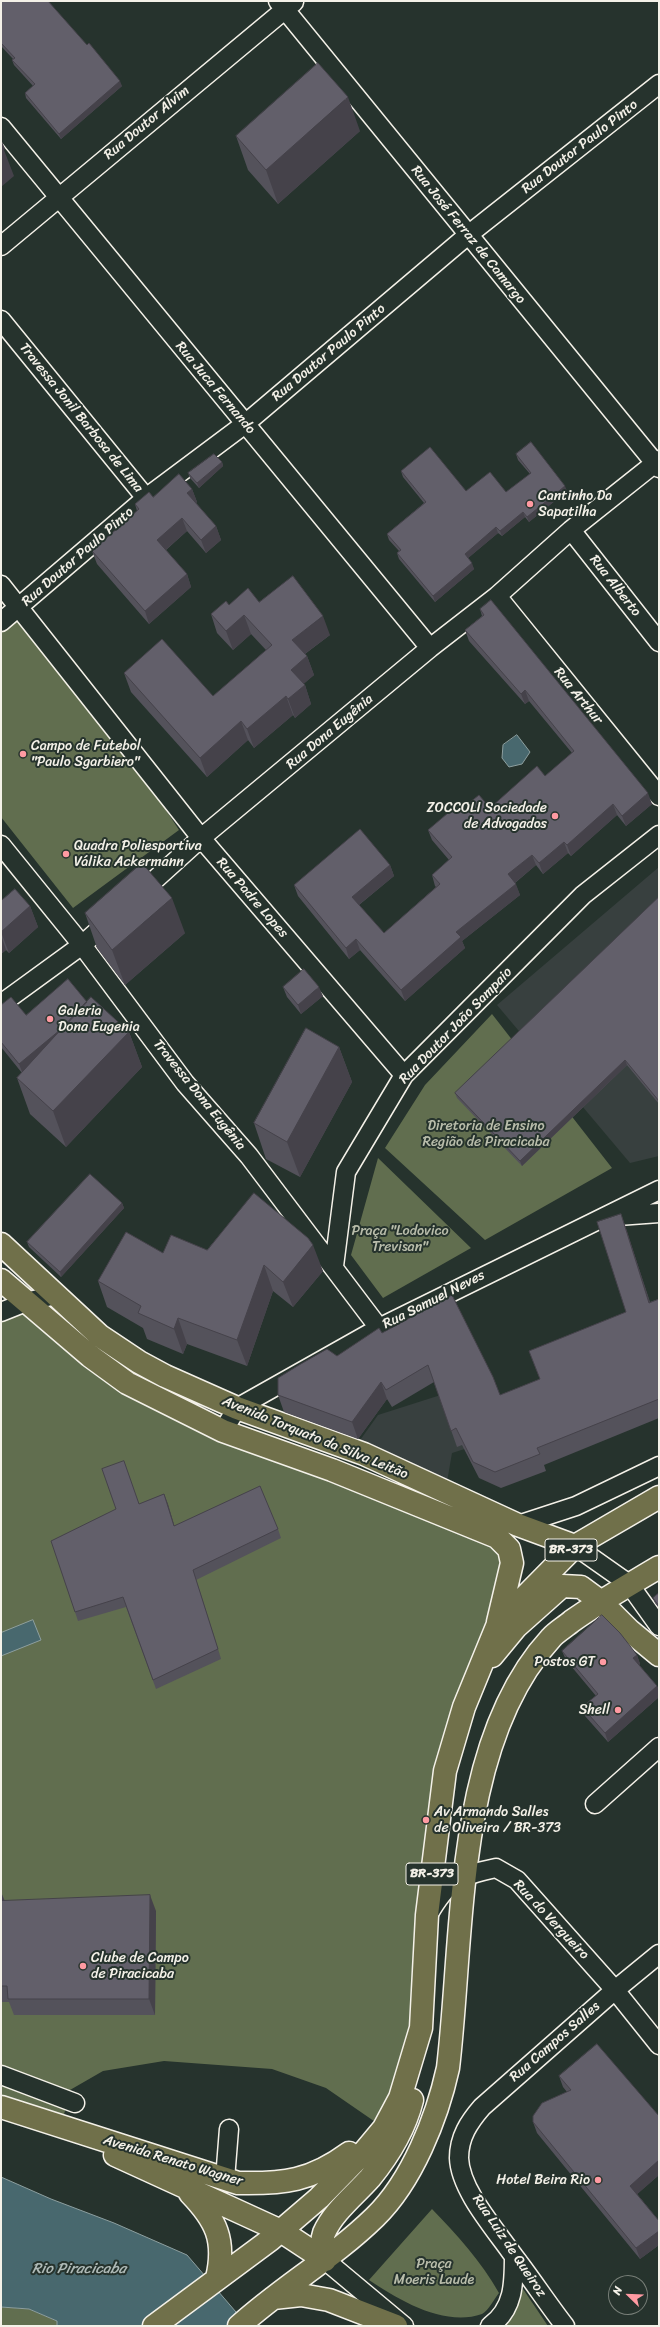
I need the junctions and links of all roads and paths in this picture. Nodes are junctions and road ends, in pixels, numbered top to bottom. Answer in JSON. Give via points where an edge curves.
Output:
{"nodes":[{"id":1,"x":286,"y":4,"type":"edge"},
{"id":2,"x":659,"y":84,"type":"edge"},
{"id":3,"x":1,"y":127,"type":"edge"},
{"id":4,"x":58,"y":198,"type":"junction"},
{"id":5,"x":468,"y":235,"type":"junction"},
{"id":6,"x":1,"y":246,"type":"edge"},
{"id":7,"x":1,"y":320,"type":"edge"},
{"id":8,"x":245,"y":424,"type":"junction"},
{"id":9,"x":658,"y":464,"type":"edge"},
{"id":10,"x":146,"y":498,"type":"junction"},
{"id":11,"x":571,"y":530,"type":"junction"},
{"id":12,"x":1,"y":585,"type":"edge"},
{"id":13,"x":497,"y":596,"type":"junction"},
{"id":14,"x":19,"y":609,"type":"junction"},
{"id":15,"x":1,"y":622,"type":"edge"},
{"id":16,"x":659,"y":642,"type":"edge"},
{"id":17,"x":430,"y":648,"type":"junction"},
{"id":18,"x":659,"y":796,"type":"edge"},
{"id":19,"x":659,"y":835,"type":"edge"},
{"id":20,"x":201,"y":838,"type":"junction"},
{"id":21,"x":1,"y":845,"type":"edge"},
{"id":22,"x":82,"y":946,"type":"junction"},
{"id":23,"x":1,"y":1004,"type":"edge"},
{"id":24,"x":404,"y":1075,"type":"junction"},
{"id":25,"x":659,"y":1190,"type":"edge"},
{"id":26,"x":659,"y":1213,"type":"edge"},
{"id":27,"x":605,"y":1218,"type":"junction"},
{"id":28,"x":1,"y":1244,"type":"edge"},
{"id":29,"x":334,"y":1266,"type":"junction"},
{"id":30,"x":1,"y":1280,"type":"edge"},
{"id":31,"x":55,"y":1295,"type":"junction"},
{"id":32,"x":26,"y":1302,"type":"junction"},
{"id":33,"x":1,"y":1312,"type":"edge"},
{"id":34,"x":378,"y":1328,"type":"junction"},
{"id":35,"x":237,"y":1408,"type":"junction"},
{"id":36,"x":223,"y":1431,"type":"junction"},
{"id":37,"x":659,"y":1466,"type":"edge"},
{"id":38,"x":659,"y":1497,"type":"edge"},
{"id":39,"x":518,"y":1525,"type":"junction"},
{"id":40,"x":575,"y":1546,"type":"junction"},
{"id":41,"x":659,"y":1567,"type":"edge"},
{"id":42,"x":630,"y":1584,"type":"junction"},
{"id":43,"x":600,"y":1600,"type":"junction"},
{"id":44,"x":498,"y":1624,"type":"junction"},
{"id":45,"x":659,"y":1626,"type":"edge"},
{"id":46,"x":659,"y":1655,"type":"edge"},
{"id":47,"x":478,"y":1672,"type":"junction"},
{"id":48,"x":659,"y":1746,"type":"edge"},
{"id":49,"x":595,"y":1804,"type":"dead end"},
{"id":50,"x":465,"y":1874,"type":"junction"},
{"id":51,"x":427,"y":1915,"type":"junction"},
{"id":52,"x":659,"y":1954,"type":"edge"},
{"id":53,"x":615,"y":1990,"type":"junction"},
{"id":54,"x":421,"y":2028,"type":"junction"},
{"id":55,"x":659,"y":2045,"type":"edge"},
{"id":56,"x":1,"y":2075,"type":"edge"},
{"id":57,"x":1,"y":2107,"type":"edge"},
{"id":58,"x":69,"y":2117,"type":"junction"},
{"id":59,"x":384,"y":2128,"type":"junction"},
{"id":60,"x":229,"y":2129,"type":"dead end"},
{"id":61,"x":462,"y":2139,"type":"joint"},
{"id":62,"x":225,"y":2179,"type":"junction"},
{"id":63,"x":183,"y":2184,"type":"junction"},
{"id":64,"x":281,"y":2231,"type":"junction"},
{"id":65,"x":514,"y":2256,"type":"junction"},
{"id":66,"x":325,"y":2260,"type":"junction"},
{"id":67,"x":215,"y":2280,"type":"junction"},
{"id":68,"x":267,"y":2302,"type":"junction"},
{"id":69,"x":154,"y":2326,"type":"edge"},
{"id":70,"x":239,"y":2326,"type":"edge"},
{"id":71,"x":396,"y":2326,"type":"edge"},
{"id":72,"x":404,"y":2326,"type":"edge"},
{"id":73,"x":490,"y":2326,"type":"edge"},
{"id":74,"x":565,"y":2326,"type":"edge"}],
"edges":[{"from":1,"to":4,"type":"street","name":"Rua Doutor Alvim"},
{"from":1,"to":5,"type":"street","name":"Rua José Ferraz de Camargo"},
{"from":2,"to":5,"type":"street","name":"Rua Doutor Paulo Pinto"},
{"from":3,"to":4,"type":"street","name":"Rua Juca Fernando"},
{"from":4,"to":6,"type":"street","name":"Rua Doutor Alvim"},
{"from":4,"to":8,"type":"street","name":"Rua Juca Fernando"},
{"from":5,"to":8,"type":"street","name":"Rua Doutor Paulo Pinto"},
{"from":5,"to":9,"type":"street","name":"Rua José Ferraz de Camargo"},
{"from":7,"to":10,"type":"street","name":"Travessa Jonil Barbosa de Lima"},
{"from":8,"to":10,"type":"street","name":"Rua Doutor Paulo Pinto"},
{"from":8,"to":17,"type":"street","name":"Rua Juca Fernando"},
{"from":9,"to":11,"type":"street","name":"Rua Dona Eugênia"},
{"from":10,"to":14,"type":"street","name":"Rua Doutor Paulo Pinto"},
{"from":11,"to":13,"type":"street","name":"Rua Dona Eugênia"},
{"from":11,"to":16,"type":"street","name":"Rua Alberto"},
{"from":12,"to":14,"type":"street","name":"Rua Padre Lopes"},
{"from":13,"to":17,"type":"street","name":"Rua Dona Eugênia"},
{"from":13,"to":18,"type":"street","name":"Rua Arthur"},
{"from":14,"to":15,"type":"street","name":"Rua Doutor Paulo Pinto"},
{"from":14,"to":20,"type":"street","name":"Rua Padre Lopes"},
{"from":17,"to":20,"type":"street","name":"Rua Dona Eugênia"},
{"from":19,"to":24,"type":"street","name":"Rua Doutor João Sampaio","via":[[583,895]]},
{"from":20,"to":22,"type":"street","name":"Rua Dona Eugênia"},
{"from":20,"to":24,"type":"street","name":"Rua Padre Lopes"},
{"from":21,"to":22,"type":"street","name":"Travessa Dona Eugênia"},
{"from":22,"to":23,"type":"street","name":"Rua Dona Eugênia"},
{"from":22,"to":29,"type":"street","name":"Travessa Dona Eugênia","via":[[185,1083],[249,1156]]},
{"from":24,"to":29,"type":"street","name":"Rua Doutor João Sampaio","via":[[346,1172]]},
{"from":25,"to":27,"type":"street","name":"Rua Samuel Neves"},
{"from":26,"to":27,"type":"street"},
{"from":27,"to":34,"type":"street","name":"Rua Samuel Neves"},
{"from":28,"to":31,"type":"main road","name":"Avenida Torquato da Silva Leitão"},
{"from":29,"to":34,"type":"street","name":"Travessa Dona Eugênia"},
{"from":30,"to":32,"type":"main road","name":"Avenida Torquato da Silva Leitão"},
{"from":31,"to":32,"type":"street"},
{"from":31,"to":35,"type":"main road","name":"Avenida Torquato da Silva Leitão","via":[[100,1336],[139,1362]]},
{"from":32,"to":33,"type":"street"},
{"from":32,"to":36,"type":"main road","name":"Avenida Torquato da Silva Leitão","via":[[90,1356],[127,1383]]},
{"from":34,"to":35,"type":"street","name":"Rua Samuel Neves"},
{"from":35,"to":36,"type":"street","name":"Rua Samuel Neves"},
{"from":35,"to":39,"type":"main road","name":"Avenida Torquato da Silva Leitão","via":[[364,1454]]},
{"from":36,"to":44,"type":"main road","name":"Avenida Torquato da Silva Leitão","via":[[332,1470],[497,1538],[509,1549],[512,1563]]},
{"from":37,"to":39,"type":"street","via":[[576,1506]]},
{"from":38,"to":40,"type":"main road","number":"BR-373"},
{"from":39,"to":40,"type":"main road","name":"Avenida Torquato da Silva Leitão"},
{"from":40,"to":42,"type":"street","name":"Avenida Torquato da Silva Leitão"},
{"from":40,"to":44,"type":"main road","number":"BR-373"},
{"from":41,"to":42,"type":"main road"},
{"from":42,"to":43,"type":"main road"},
{"from":42,"to":45,"type":"street","name":"Avenida Torquato da Silva Leitão"},
{"from":43,"to":46,"type":"main road","via":[[630,1631]]},
{"from":43,"to":47,"type":"main road","via":[[581,1587],[562,1586],[516,1627]]},
{"from":43,"to":50,"type":"main road","via":[[551,1637],[526,1669],[510,1698],[482,1777]]},
{"from":44,"to":47,"type":"main road","number":"BR-373"},
{"from":47,"to":51,"type":"main road","number":"BR-373","via":[[464,1707],[445,1771]]},
{"from":48,"to":49,"type":"street"},
{"from":50,"to":51,"type":"street","name":"Rua do Vergueiro","via":[[436,1900]]},
{"from":50,"to":53,"type":"street","name":"Rua do Vergueiro","via":[[496,1868],[517,1880]]},
{"from":50,"to":66,"type":"main road","via":[[452,2037],[442,2097],[403,2181],[376,2216]]},
{"from":51,"to":54,"type":"main road","number":"BR-373"},
{"from":52,"to":53,"type":"street","name":"Rua Campos Salles"},
{"from":53,"to":55,"type":"street","name":"Rua do Vergueiro"},
{"from":53,"to":61,"type":"street","name":"Rua Campos Salles","via":[[482,2106],[469,2122]]},
{"from":54,"to":59,"type":"main road","number":"BR-373","via":[[400,2098]]},
{"from":54,"to":66,"type":"main road","via":[[418,2078],[410,2107],[387,2155],[324,2233],[322,2246]]},
{"from":56,"to":58,"type":"street"},
{"from":57,"to":58,"type":"main road","name":"Avenida Renato Wagner","number":"BR-373"},
{"from":58,"to":62,"type":"main road","name":"Avenida Renato Wagner","number":"BR-373"},
{"from":58,"to":63,"type":"main road","name":"Avenida Renato Wagner","number":"BR-373","via":[[131,2163]]},
{"from":59,"to":62,"type":"main road","name":"Avenida Renato Wagner","number":"BR-373","via":[[328,2168],[300,2179],[272,2184],[238,2184]]},
{"from":59,"to":64,"type":"main road","via":[[319,2198]]},
{"from":60,"to":62,"type":"street"},
{"from":61,"to":65,"type":"street","name":"Rua Luiz de Queiroz","via":[[459,2157],[462,2173],[484,2215]]},
{"from":63,"to":64,"type":"main road","name":"Avenida Renato Wagner","number":"BR-373"},
{"from":63,"to":67,"type":"main road","via":[[208,2211],[216,2227],[221,2255]]},
{"from":64,"to":66,"type":"main road","name":"Avenida Renato Wagner","number":"BR-373"},
{"from":64,"to":67,"type":"main road"},
{"from":65,"to":73,"type":"street","via":[[512,2296],[500,2319]]},
{"from":65,"to":74,"type":"street","name":"Rua Luiz de Queiroz"},
{"from":66,"to":68,"type":"main road"},
{"from":66,"to":72,"type":"street","number":"BR-373"},
{"from":67,"to":69,"type":"main road"},
{"from":68,"to":70,"type":"main road"},
{"from":68,"to":71,"type":"main road","via":[[301,2295],[329,2300]]}]}
